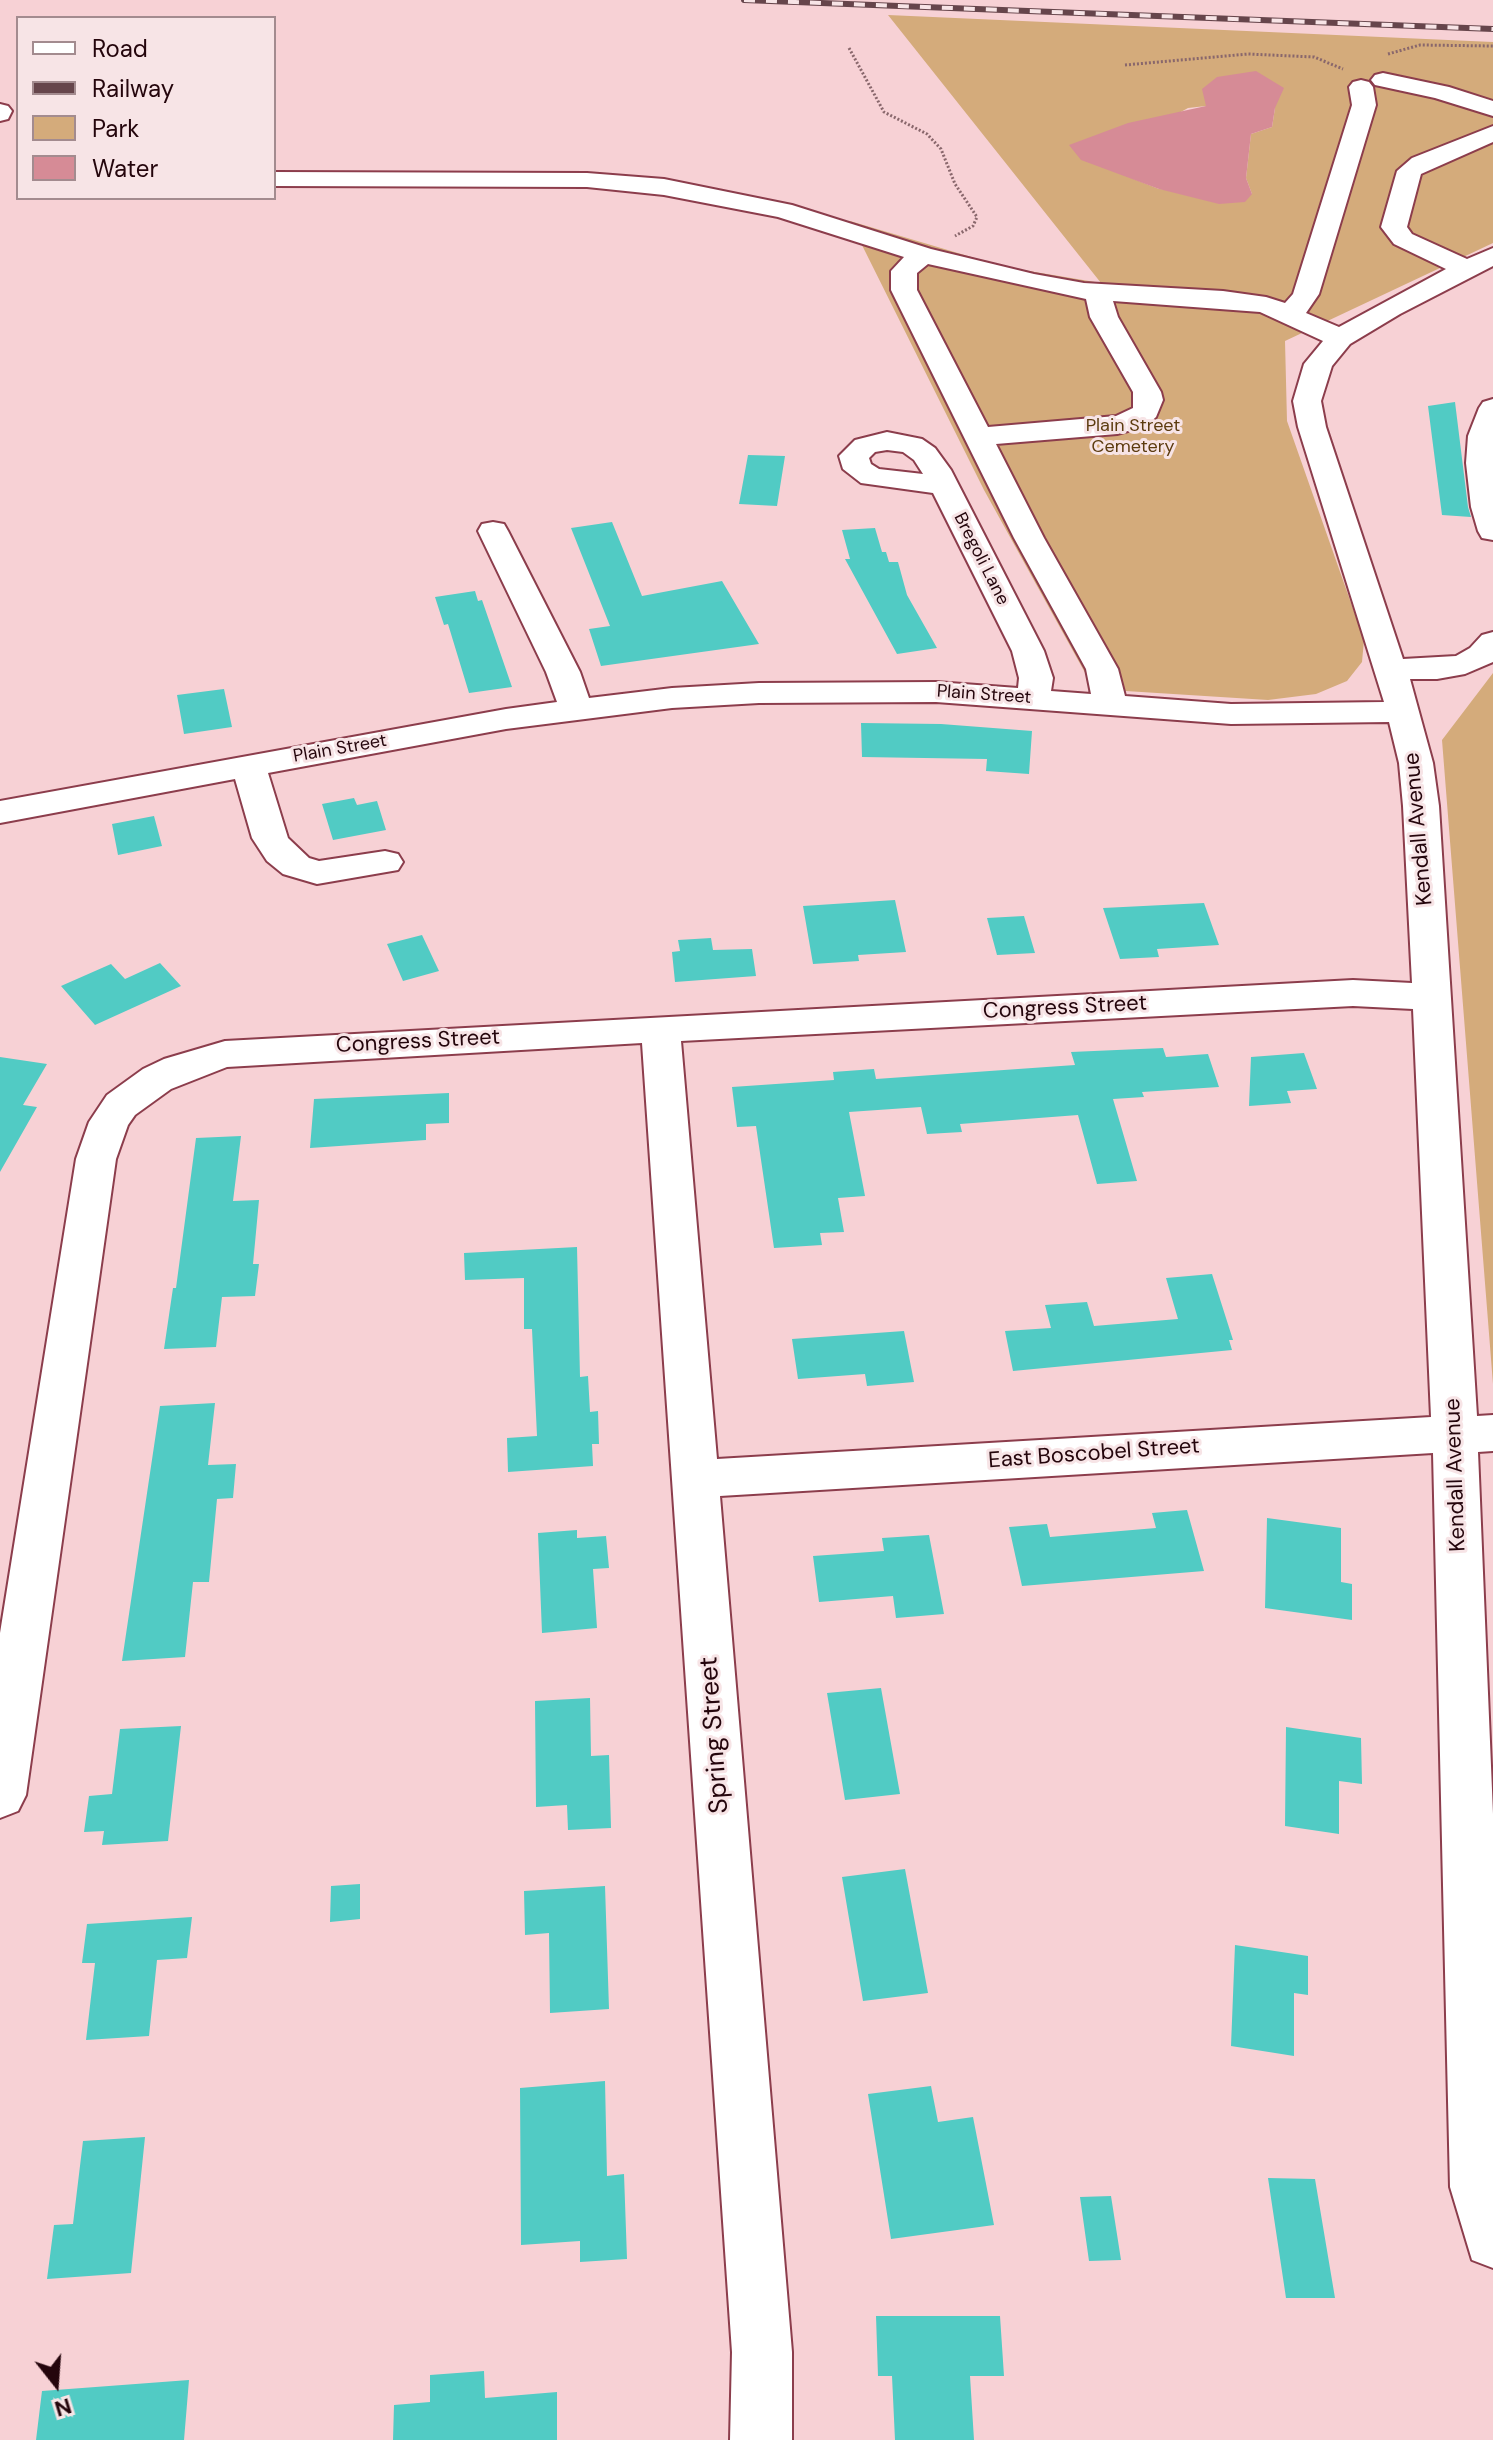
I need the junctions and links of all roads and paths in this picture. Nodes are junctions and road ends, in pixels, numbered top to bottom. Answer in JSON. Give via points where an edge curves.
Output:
{"nodes":[{"id":1,"x":1493,"y":46,"type":"edge"},
{"id":2,"x":849,"y":48,"type":"dead end"},
{"id":3,"x":1125,"y":65,"type":"dead end"},
{"id":4,"x":1358,"y":77,"type":"junction"},
{"id":5,"x":1493,"y":109,"type":"edge"},
{"id":6,"x":1493,"y":133,"type":"edge"},
{"id":7,"x":276,"y":179,"type":"edge"},
{"id":8,"x":1430,"y":188,"type":"dead end"},
{"id":9,"x":1402,"y":196,"type":"junction"},
{"id":10,"x":923,"y":255,"type":"junction"},
{"id":11,"x":1480,"y":263,"type":"edge"},
{"id":12,"x":1100,"y":292,"type":"junction"},
{"id":13,"x":1288,"y":314,"type":"junction"},
{"id":14,"x":1340,"y":338,"type":"junction"},
{"id":15,"x":1493,"y":408,"type":"edge"},
{"id":16,"x":979,"y":437,"type":"junction"},
{"id":17,"x":943,"y":485,"type":"junction"},
{"id":18,"x":493,"y":531,"type":"dead end"},
{"id":19,"x":1493,"y":531,"type":"edge"},
{"id":20,"x":1493,"y":642,"type":"edge"},
{"id":21,"x":1391,"y":669,"type":"junction"},
{"id":22,"x":1033,"y":698,"type":"junction"},
{"id":23,"x":1108,"y":705,"type":"junction"},
{"id":24,"x":576,"y":708,"type":"junction"},
{"id":25,"x":1404,"y":712,"type":"junction"},
{"id":26,"x":248,"y":766,"type":"junction"},
{"id":27,"x":0,"y":812,"type":"edge"},
{"id":28,"x":385,"y":862,"type":"dead end"},
{"id":29,"x":1431,"y":997,"type":"junction"},
{"id":30,"x":661,"y":1030,"type":"junction"},
{"id":31,"x":1474,"y":1434,"type":"edge"},
{"id":32,"x":695,"y":1479,"type":"junction"},
{"id":33,"x":0,"y":1795,"type":"edge"},
{"id":34,"x":1493,"y":2239,"type":"edge"},
{"id":35,"x":761,"y":2440,"type":"edge"}],
"edges":[{"from":1,"to":4,"type":"path","via":[[1405,47],[1374,60]]},
{"from":2,"to":10,"type":"path","via":[[879,106],[937,143],[977,217],[973,226]]},
{"from":3,"to":4,"type":"path","via":[[1263,54],[1314,57]]},
{"from":4,"to":5,"type":"street","via":[[1441,92]]},
{"from":4,"to":13,"type":"street","via":[[1364,105],[1306,294]]},
{"from":6,"to":9,"type":"street","via":[[1412,168]]},
{"from":7,"to":10,"type":"street","via":[[645,185],[760,204]]},
{"from":8,"to":9,"type":"street"},
{"from":9,"to":11,"type":"street","via":[[1394,227],[1398,236]]},
{"from":10,"to":12,"type":"street","via":[[1026,281]]},
{"from":10,"to":16,"type":"street","via":[[904,271],[904,290]]},
{"from":11,"to":14,"type":"street"},
{"from":12,"to":13,"type":"street","via":[[1240,301]]},
{"from":12,"to":16,"type":"street","via":[[1104,317],[1147,392],[1146,411],[1117,425]]},
{"from":13,"to":14,"type":"street"},
{"from":14,"to":21,"type":"street","via":[[1318,364],[1307,401]]},
{"from":15,"to":19,"type":"street","via":[[1481,463]]},
{"from":16,"to":23,"type":"street","via":[[1102,669]]},
{"from":17,"to":17,"type":"street","name":"Bregoli Lane","via":[[921,450],[875,443],[854,456],[856,466],[878,478]]},
{"from":17,"to":22,"type":"street","name":"Bregoli Lane","via":[[1032,660]]},
{"from":18,"to":24,"type":"street"},
{"from":20,"to":21,"type":"street","via":[[1465,664]]},
{"from":21,"to":25,"type":"street"},
{"from":22,"to":23,"type":"street","name":"Plain Street"},
{"from":22,"to":24,"type":"street","name":"Plain Street","via":[[936,692],[759,693]]},
{"from":23,"to":25,"type":"street","name":"Plain Street","via":[[1231,714]]},
{"from":24,"to":26,"type":"street","name":"Plain Street"},
{"from":25,"to":29,"type":"street","name":"Kendall Avenue","via":[[1421,806]]},
{"from":26,"to":27,"type":"street","name":"Plain Street"},
{"from":26,"to":28,"type":"street","via":[[270,838],[296,866],[317,873]]},
{"from":29,"to":30,"type":"street","name":"Congress Street","via":[[1353,993]]},
{"from":29,"to":31,"type":"street","name":"Kendall Avenue"},
{"from":30,"to":32,"type":"street","name":"Spring Street"},
{"from":30,"to":33,"type":"street","name":"Congress Street","via":[[225,1054],[167,1074],[121,1105],[96,1159]]},
{"from":31,"to":32,"type":"street","name":"East Boscobel Street"},
{"from":31,"to":34,"type":"street","name":"Kendall Avenue","via":[[1479,2187]]},
{"from":32,"to":35,"type":"street","name":"Spring Street","via":[[762,2352]]}]}
